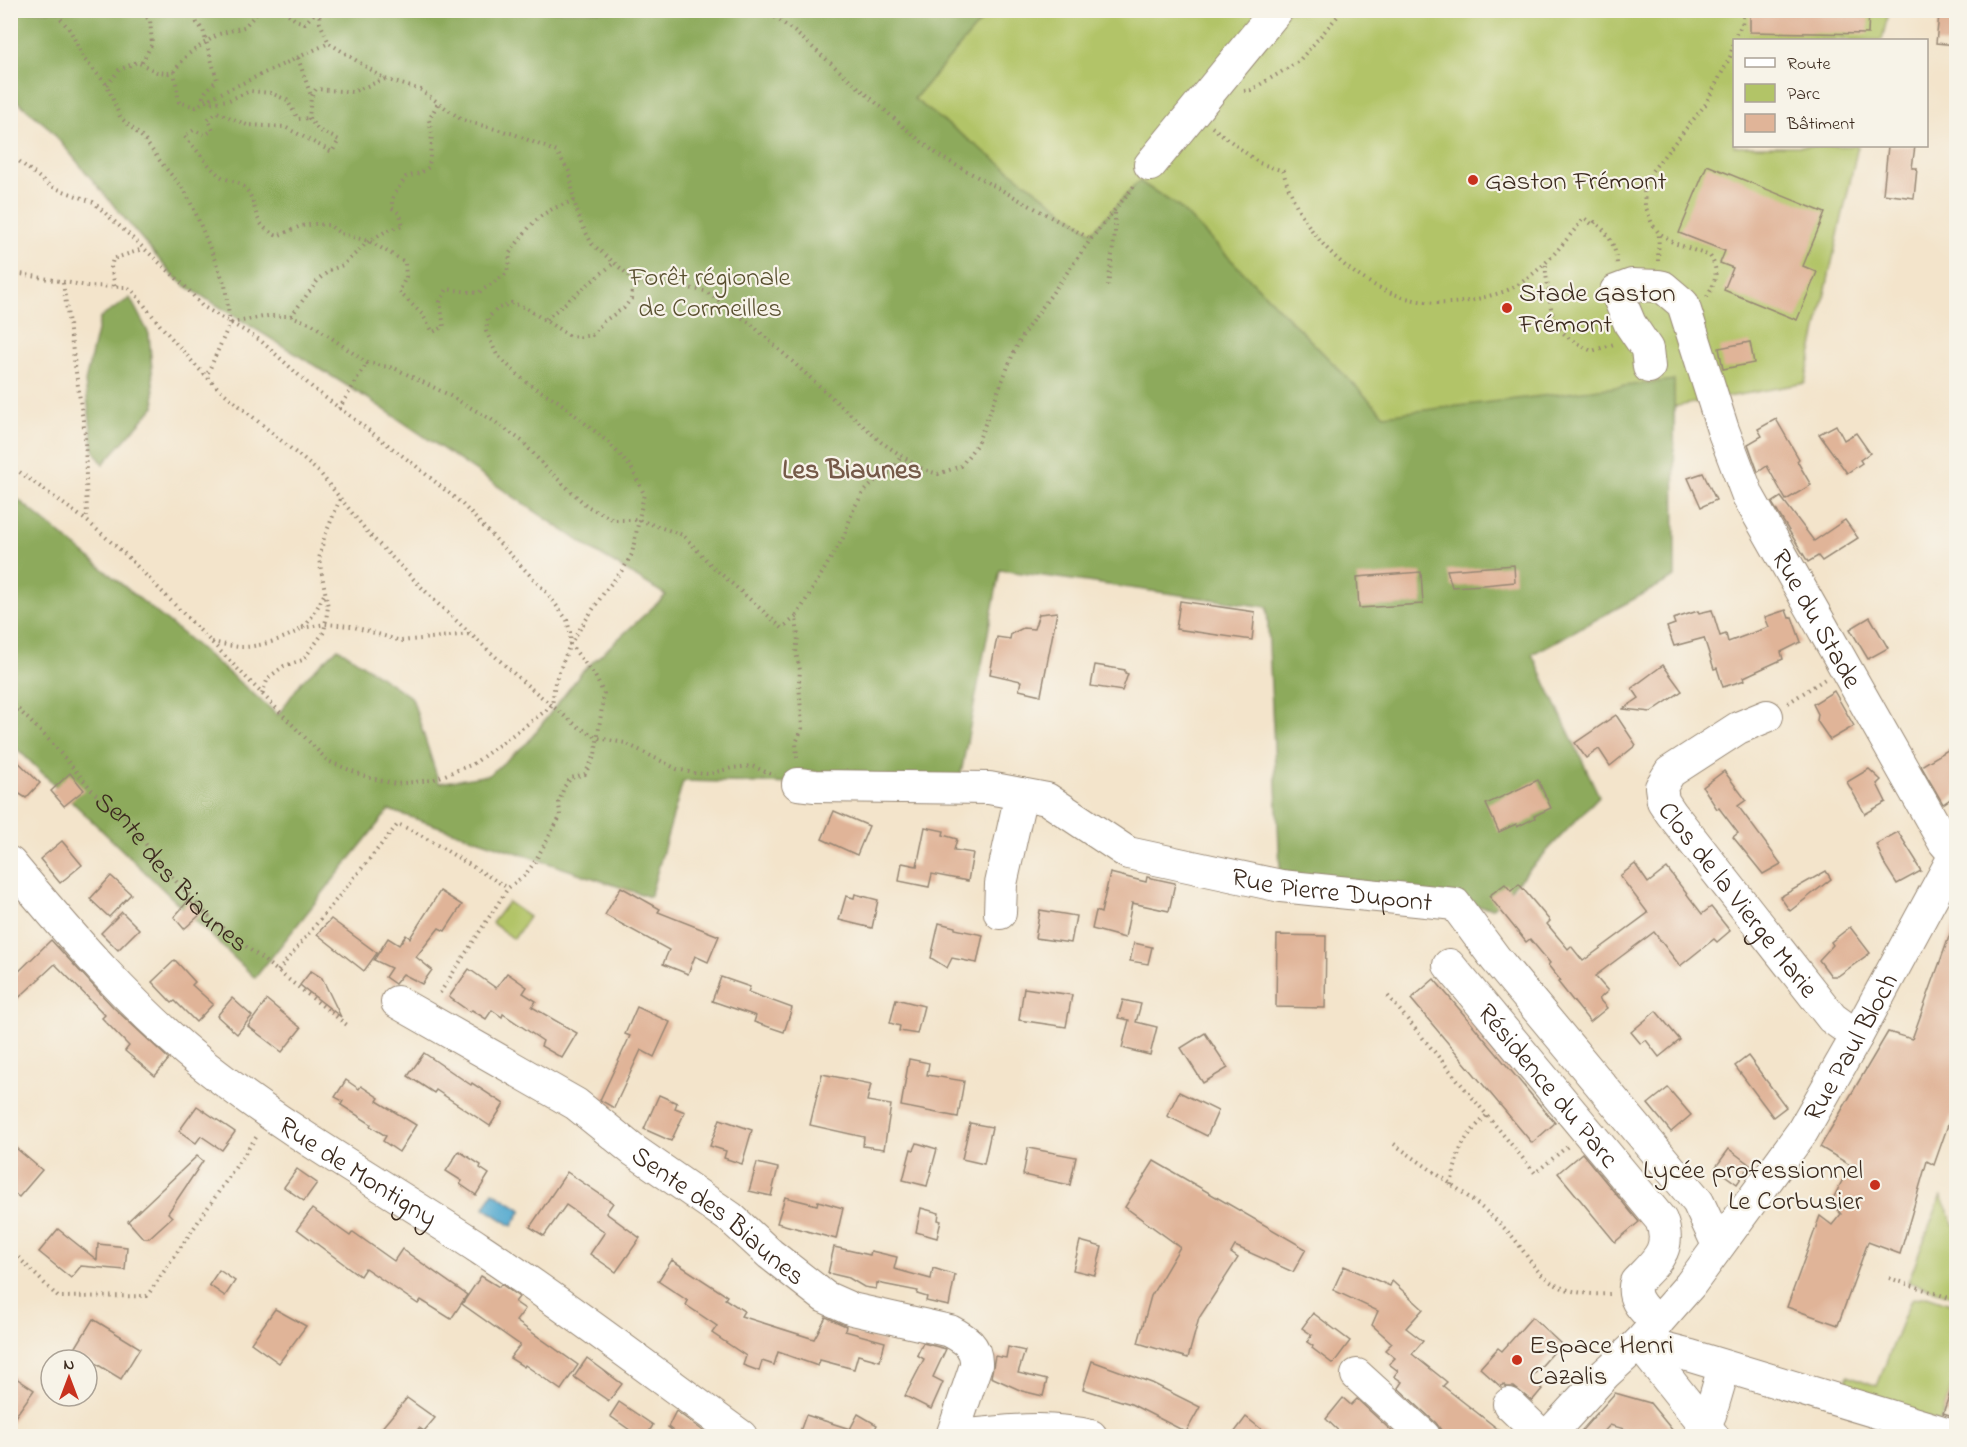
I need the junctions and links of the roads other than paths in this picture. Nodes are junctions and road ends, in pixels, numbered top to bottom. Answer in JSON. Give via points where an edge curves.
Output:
{"nodes":[{"id":1,"x":1290,"y":12,"type":"edge"},
{"id":2,"x":1150,"y":165,"type":"road end"},
{"id":3,"x":1649,"y":367,"type":"dead end"},
{"id":4,"x":1767,"y":716,"type":"road end"},
{"id":5,"x":798,"y":784,"type":"road end"},
{"id":6,"x":1021,"y":794,"type":"junction"},
{"id":7,"x":1956,"y":854,"type":"edge"},
{"id":8,"x":10,"y":863,"type":"edge"},
{"id":9,"x":1946,"y":895,"type":"edge"},
{"id":10,"x":999,"y":913,"type":"dead end"},
{"id":11,"x":1449,"y":965,"type":"dead end"},
{"id":12,"x":410,"y":1009,"type":"road end"},
{"id":13,"x":1857,"y":1036,"type":"junction"},
{"id":14,"x":1718,"y":1245,"type":"junction"},
{"id":15,"x":1648,"y":1333,"type":"junction"},
{"id":16,"x":1724,"y":1367,"type":"junction"},
{"id":17,"x":1357,"y":1375,"type":"dead end"},
{"id":18,"x":1509,"y":1404,"type":"dead end"},
{"id":19,"x":1707,"y":1429,"type":"edge"},
{"id":20,"x":952,"y":1436,"type":"edge"},
{"id":21,"x":1956,"y":1436,"type":"edge"},
{"id":22,"x":741,"y":1437,"type":"edge"},
{"id":23,"x":1091,"y":1437,"type":"edge"},
{"id":24,"x":1424,"y":1437,"type":"edge"},
{"id":25,"x":1542,"y":1437,"type":"edge"},
{"id":26,"x":1548,"y":1437,"type":"edge"}],
"edges":[{"from":1,"to":2,"type":"street","via":[[1219,81]]},
{"from":3,"to":7,"type":"street","name":"Rue du Stade","via":[[1647,349],[1630,324],[1616,291],[1632,285],[1663,287],[1683,303],[1748,496],[1944,842]]},
{"from":4,"to":13,"type":"street","name":"Clos de la Vierge Marie","via":[[1738,728],[1670,772],[1661,787],[1663,801],[1832,1018]]},
{"from":5,"to":6,"type":"street","name":"Rue Pierre Dupont","via":[[989,788]]},
{"from":6,"to":10,"type":"street","via":[[1001,884]]},
{"from":6,"to":14,"type":"street","name":"Rue Pierre Dupont","via":[[1047,799],[1128,853],[1281,885],[1455,904],[1495,958],[1698,1202]]},
{"from":7,"to":9,"type":"street","name":"Rue Paul Bloch"},
{"from":8,"to":22,"type":"street","name":"Rue de Montigny","via":[[146,1014],[204,1065],[272,1116],[495,1260]]},
{"from":9,"to":13,"type":"street","name":"Rue Paul Bloch"},
{"from":11,"to":15,"type":"street","name":"Résidence du Parc","via":[[1661,1220],[1666,1239],[1662,1254],[1636,1282],[1634,1292]]},
{"from":12,"to":20,"type":"street","name":"Sente des Biaunes","via":[[576,1104],[633,1150],[731,1218],[825,1297],[961,1337],[977,1355]]},
{"from":13,"to":14,"type":"street","name":"Rue Paul Bloch","via":[[1802,1132]]},
{"from":14,"to":15,"type":"street","name":"Rue Paul Bloch"},
{"from":15,"to":16,"type":"street"},
{"from":15,"to":19,"type":"street"},
{"from":15,"to":26,"type":"street","name":"Rue Paul Bloch"},
{"from":16,"to":19,"type":"street"},
{"from":16,"to":21,"type":"street"},
{"from":17,"to":24,"type":"street"},
{"from":18,"to":25,"type":"street"},
{"from":20,"to":23,"type":"street","via":[[1054,1429]]}]}
